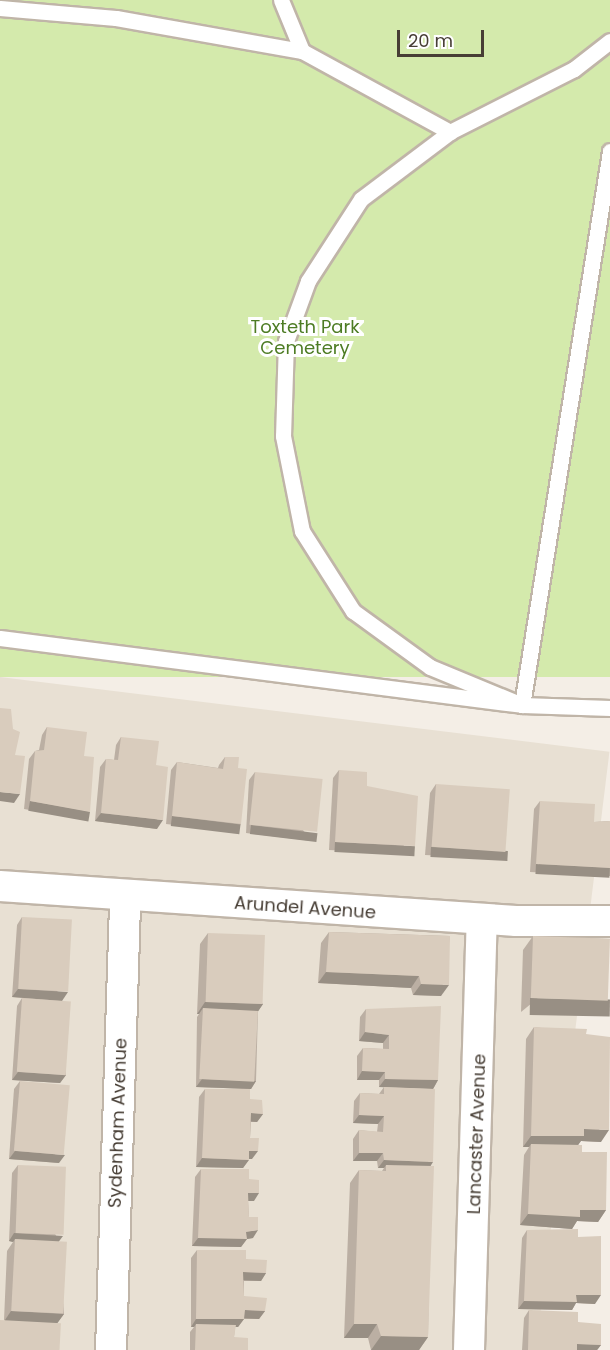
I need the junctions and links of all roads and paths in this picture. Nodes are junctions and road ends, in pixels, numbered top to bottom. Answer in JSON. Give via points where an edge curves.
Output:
{"nodes":[{"id":1,"x":281,"y":0,"type":"edge"},
{"id":2,"x":0,"y":8,"type":"edge"},
{"id":3,"x":610,"y":41,"type":"edge"},
{"id":4,"x":302,"y":51,"type":"junction"},
{"id":5,"x":450,"y":132,"type":"junction"},
{"id":6,"x":610,"y":152,"type":"edge"},
{"id":7,"x":0,"y":638,"type":"edge"},
{"id":8,"x":522,"y":705,"type":"junction"},
{"id":9,"x":610,"y":708,"type":"edge"},
{"id":10,"x":0,"y":886,"type":"edge"},
{"id":11,"x":125,"y":896,"type":"junction"},
{"id":12,"x":482,"y":919,"type":"junction"},
{"id":13,"x":610,"y":921,"type":"edge"},
{"id":14,"x":111,"y":1350,"type":"edge"},
{"id":15,"x":470,"y":1350,"type":"edge"}],
"edges":[{"from":1,"to":4,"type":"lane"},
{"from":2,"to":4,"type":"lane","via":[[116,18]]},
{"from":3,"to":5,"type":"lane","via":[[574,69]]},
{"from":4,"to":5,"type":"lane"},
{"from":5,"to":8,"type":"lane","via":[[362,199],[308,281],[286,341],[283,436],[302,531],[353,611],[430,667]]},
{"from":6,"to":8,"type":"lane"},
{"from":7,"to":8,"type":"lane"},
{"from":8,"to":9,"type":"lane"},
{"from":10,"to":11,"type":"street","name":"Arundel Avenue"},
{"from":11,"to":12,"type":"street","name":"Arundel Avenue"},
{"from":11,"to":14,"type":"street","name":"Sydenham Avenue"},
{"from":12,"to":13,"type":"street","name":"Arundel Avenue"},
{"from":12,"to":15,"type":"street","name":"Lancaster Avenue"}]}
